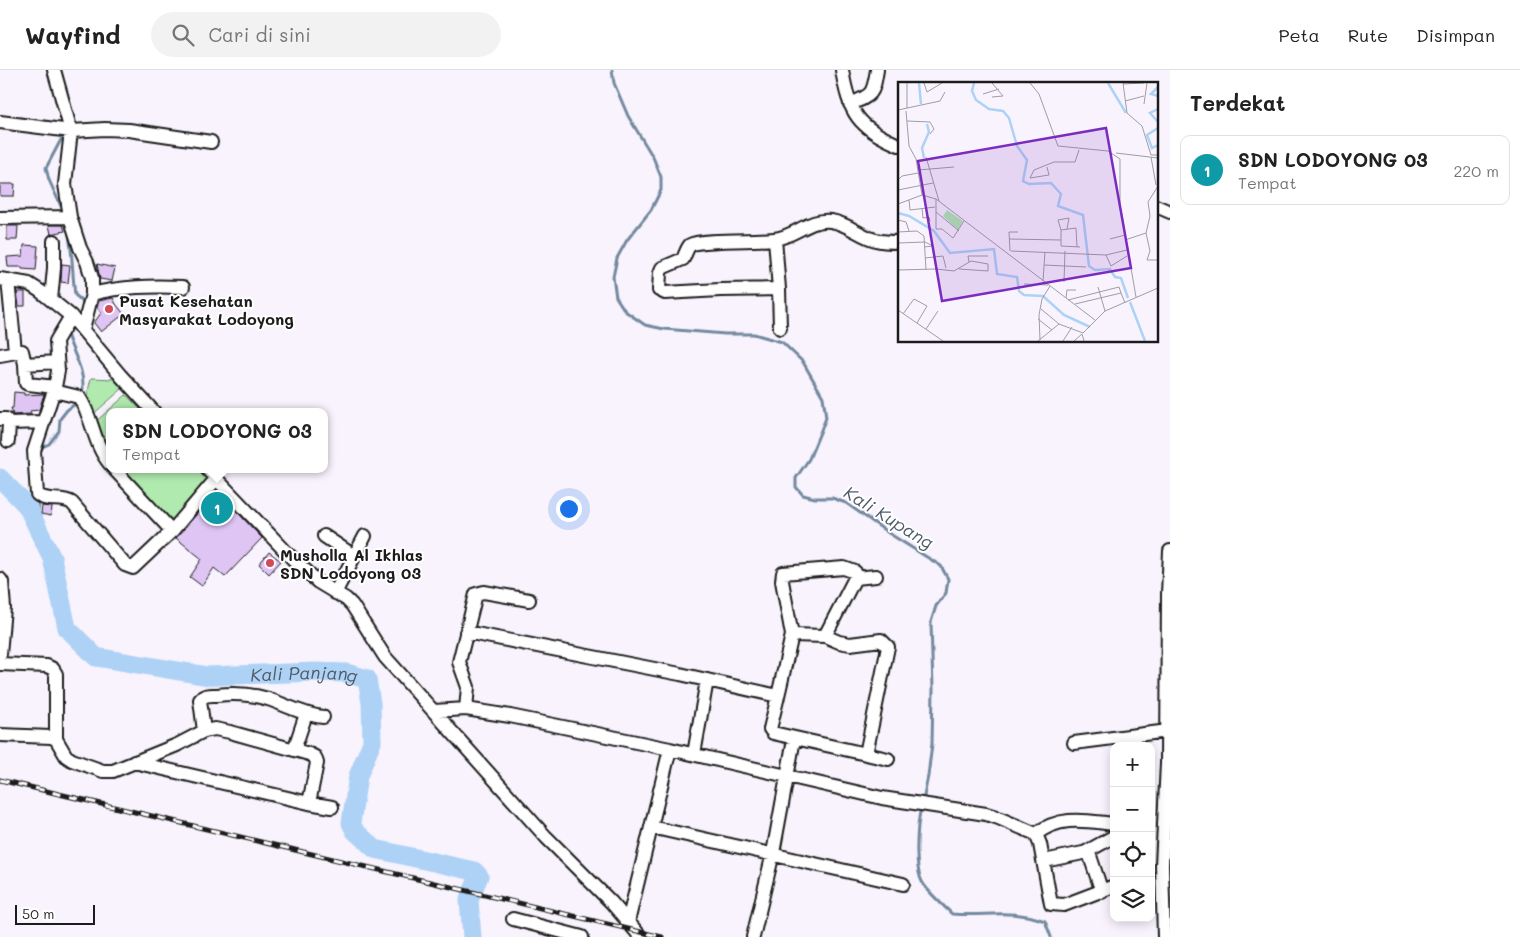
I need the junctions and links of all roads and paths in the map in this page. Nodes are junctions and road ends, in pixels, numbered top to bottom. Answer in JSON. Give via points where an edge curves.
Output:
{"nodes":[{"id":1,"x":54,"y":70,"type":"edge"},
{"id":2,"x":841,"y":70,"type":"edge"},
{"id":3,"x":877,"y":70,"type":"edge"},
{"id":4,"x":850,"y":104,"type":"junction"},
{"id":5,"x":0,"y":122,"type":"edge"},
{"id":6,"x":71,"y":131,"type":"junction"},
{"id":7,"x":211,"y":142,"type":"dead end"},
{"id":8,"x":898,"y":145,"type":"edge"},
{"id":9,"x":1158,"y":207,"type":"edge"},
{"id":10,"x":1170,"y":212,"type":"edge"},
{"id":11,"x":70,"y":217,"type":"junction"},
{"id":12,"x":0,"y":218,"type":"edge"},
{"id":13,"x":775,"y":239,"type":"junction"},
{"id":14,"x":54,"y":241,"type":"dead end"},
{"id":15,"x":898,"y":242,"type":"edge"},
{"id":16,"x":4,"y":280,"type":"edge"},
{"id":17,"x":183,"y":287,"type":"dead end"},
{"id":18,"x":779,"y":289,"type":"junction"},
{"id":19,"x":92,"y":294,"type":"junction"},
{"id":20,"x":51,"y":300,"type":"junction"},
{"id":21,"x":77,"y":322,"type":"junction"},
{"id":22,"x":780,"y":328,"type":"dead end"},
{"id":23,"x":15,"y":351,"type":"junction"},
{"id":24,"x":0,"y":355,"type":"edge"},
{"id":25,"x":57,"y":362,"type":"junction"},
{"id":26,"x":26,"y":364,"type":"junction"},
{"id":27,"x":55,"y":389,"type":"junction"},
{"id":28,"x":150,"y":408,"type":"edge"},
{"id":29,"x":4,"y":421,"type":"edge"},
{"id":30,"x":44,"y":422,"type":"junction"},
{"id":31,"x":8,"y":441,"type":"dead end"},
{"id":32,"x":106,"y":459,"type":"edge"},
{"id":33,"x":118,"y":473,"type":"edge"},
{"id":34,"x":211,"y":473,"type":"edge"},
{"id":35,"x":216,"y":479,"type":"junction"},
{"id":36,"x":172,"y":531,"type":"junction"},
{"id":37,"x":324,"y":536,"type":"dead end"},
{"id":38,"x":365,"y":536,"type":"dead end"},
{"id":39,"x":1170,"y":551,"type":"edge"},
{"id":40,"x":354,"y":556,"type":"junction"},
{"id":41,"x":876,"y":576,"type":"dead end"},
{"id":42,"x":855,"y":578,"type":"junction"},
{"id":43,"x":0,"y":579,"type":"edge"},
{"id":44,"x":336,"y":593,"type":"junction"},
{"id":45,"x":1,"y":595,"type":"edge"},
{"id":46,"x":529,"y":600,"type":"dead end"},
{"id":47,"x":466,"y":632,"type":"junction"},
{"id":48,"x":792,"y":635,"type":"junction"},
{"id":49,"x":825,"y":636,"type":"junction"},
{"id":50,"x":0,"y":654,"type":"edge"},
{"id":51,"x":0,"y":664,"type":"edge"},
{"id":52,"x":707,"y":680,"type":"junction"},
{"id":53,"x":778,"y":696,"type":"junction"},
{"id":54,"x":466,"y":709,"type":"junction"},
{"id":55,"x":434,"y":711,"type":"junction"},
{"id":56,"x":306,"y":714,"type":"junction"},
{"id":57,"x":323,"y":717,"type":"dead end"},
{"id":58,"x":204,"y":731,"type":"junction"},
{"id":59,"x":1168,"y":731,"type":"junction"},
{"id":60,"x":0,"y":735,"type":"edge"},
{"id":61,"x":56,"y":739,"type":"junction"},
{"id":62,"x":794,"y":739,"type":"junction"},
{"id":63,"x":1074,"y":742,"type":"dead end"},
{"id":64,"x":670,"y":749,"type":"junction"},
{"id":65,"x":294,"y":750,"type":"junction"},
{"id":66,"x":694,"y":754,"type":"junction"},
{"id":67,"x":866,"y":754,"type":"junction"},
{"id":68,"x":888,"y":759,"type":"dead end"},
{"id":69,"x":134,"y":762,"type":"junction"},
{"id":70,"x":1169,"y":763,"type":"edge"},
{"id":71,"x":787,"y":776,"type":"junction"},
{"id":72,"x":309,"y":802,"type":"junction"},
{"id":73,"x":332,"y":807,"type":"dead end"},
{"id":74,"x":1110,"y":824,"type":"edge"},
{"id":75,"x":651,"y":827,"type":"junction"},
{"id":76,"x":1158,"y":827,"type":"edge"},
{"id":77,"x":1036,"y":834,"type":"junction"},
{"id":78,"x":1110,"y":839,"type":"edge"},
{"id":79,"x":1086,"y":852,"type":"junction"},
{"id":80,"x":773,"y":854,"type":"junction"},
{"id":81,"x":1044,"y":861,"type":"junction"},
{"id":82,"x":1157,"y":867,"type":"edge"},
{"id":83,"x":903,"y":884,"type":"dead end"},
{"id":84,"x":1110,"y":888,"type":"edge"},
{"id":85,"x":1102,"y":892,"type":"junction"},
{"id":86,"x":513,"y":919,"type":"dead end"},
{"id":87,"x":628,"y":922,"type":"junction"},
{"id":88,"x":582,"y":937,"type":"edge"},
{"id":89,"x":641,"y":937,"type":"edge"},
{"id":90,"x":753,"y":937,"type":"edge"},
{"id":91,"x":1164,"y":937,"type":"edge"}],
"edges":[{"from":1,"to":6,"type":"street"},
{"from":2,"to":4,"type":"street"},
{"from":3,"to":4,"type":"street","via":[[870,94]]},
{"from":4,"to":8,"type":"street","via":[[863,126]]},
{"from":5,"to":6,"type":"street"},
{"from":6,"to":7,"type":"street","via":[[129,130]]},
{"from":6,"to":11,"type":"street","via":[[65,184]]},
{"from":9,"to":10,"type":"street"},
{"from":11,"to":12,"type":"street"},
{"from":11,"to":19,"type":"street","via":[[90,270]]},
{"from":13,"to":15,"type":"street","via":[[825,220],[852,227],[875,240]]},
{"from":13,"to":18,"type":"street"},
{"from":13,"to":18,"type":"street","via":[[690,245],[683,259],[662,268],[659,290],[665,293]]},
{"from":14,"to":20,"type":"street"},
{"from":16,"to":20,"type":"street","via":[[29,284]]},
{"from":16,"to":23,"type":"street"},
{"from":17,"to":19,"type":"street","via":[[130,286]]},
{"from":18,"to":22,"type":"street"},
{"from":19,"to":21,"type":"street"},
{"from":20,"to":21,"type":"street"},
{"from":21,"to":25,"type":"street","via":[[56,341]]},
{"from":21,"to":28,"type":"street"},
{"from":23,"to":24,"type":"street"},
{"from":23,"to":26,"type":"street","via":[[22,351]]},
{"from":25,"to":26,"type":"street"},
{"from":25,"to":27,"type":"street"},
{"from":26,"to":27,"type":"street","via":[[28,384]]},
{"from":27,"to":30,"type":"street"},
{"from":27,"to":32,"type":"street","via":[[82,402]]},
{"from":29,"to":30,"type":"street"},
{"from":29,"to":31,"type":"street"},
{"from":30,"to":36,"type":"street","via":[[34,451],[38,497],[72,503],[129,568],[136,566]]},
{"from":33,"to":36,"type":"street"},
{"from":34,"to":35,"type":"street"},
{"from":35,"to":36,"type":"street"},
{"from":35,"to":44,"type":"street","via":[[292,558],[318,582]]},
{"from":37,"to":40,"type":"street"},
{"from":38,"to":40,"type":"street"},
{"from":39,"to":59,"type":"street"},
{"from":40,"to":44,"type":"street"},
{"from":41,"to":42,"type":"street"},
{"from":42,"to":48,"type":"street","via":[[855,572],[844,568],[783,572]]},
{"from":42,"to":49,"type":"street"},
{"from":43,"to":45,"type":"street"},
{"from":44,"to":55,"type":"street","via":[[352,605],[385,657]]},
{"from":45,"to":50,"type":"street","via":[[4,608]]},
{"from":46,"to":47,"type":"street","via":[[484,592],[476,594]]},
{"from":47,"to":52,"type":"street"},
{"from":47,"to":54,"type":"street","via":[[459,662],[468,687]]},
{"from":48,"to":49,"type":"street"},
{"from":48,"to":53,"type":"street"},
{"from":49,"to":67,"type":"street","via":[[850,644],[881,640],[888,647]]},
{"from":51,"to":61,"type":"street","via":[[47,666],[54,670]]},
{"from":52,"to":53,"type":"street"},
{"from":52,"to":66,"type":"street"},
{"from":53,"to":62,"type":"street","via":[[770,731]]},
{"from":54,"to":55,"type":"street"},
{"from":54,"to":64,"type":"street"},
{"from":55,"to":87,"type":"street","via":[[546,837]]},
{"from":56,"to":57,"type":"street"},
{"from":56,"to":58,"type":"street","via":[[255,696],[229,693],[204,696],[200,700]]},
{"from":56,"to":65,"type":"street"},
{"from":58,"to":65,"type":"street","via":[[230,732]]},
{"from":58,"to":69,"type":"street"},
{"from":59,"to":63,"type":"street"},
{"from":59,"to":70,"type":"street"},
{"from":60,"to":61,"type":"street"},
{"from":61,"to":69,"type":"street","via":[[66,756],[103,771],[113,771]]},
{"from":62,"to":67,"type":"street"},
{"from":62,"to":71,"type":"street"},
{"from":64,"to":66,"type":"street"},
{"from":64,"to":75,"type":"street"},
{"from":65,"to":72,"type":"street","via":[[315,757],[317,763]]},
{"from":66,"to":71,"type":"street"},
{"from":67,"to":68,"type":"street"},
{"from":69,"to":72,"type":"street"},
{"from":70,"to":76,"type":"street"},
{"from":71,"to":77,"type":"street","via":[[882,798],[996,817]]},
{"from":71,"to":80,"type":"street"},
{"from":72,"to":73,"type":"street"},
{"from":74,"to":77,"type":"street","via":[[1071,820],[1046,827]]},
{"from":75,"to":80,"type":"street"},
{"from":75,"to":87,"type":"street"},
{"from":76,"to":82,"type":"street"},
{"from":77,"to":81,"type":"street"},
{"from":78,"to":79,"type":"street"},
{"from":79,"to":81,"type":"street"},
{"from":79,"to":85,"type":"street","via":[[1091,856]]},
{"from":80,"to":83,"type":"street"},
{"from":80,"to":90,"type":"street"},
{"from":81,"to":85,"type":"street","via":[[1051,904],[1064,905]]},
{"from":82,"to":91,"type":"street"},
{"from":84,"to":85,"type":"street"},
{"from":86,"to":88,"type":"street"},
{"from":87,"to":89,"type":"street"}]}
